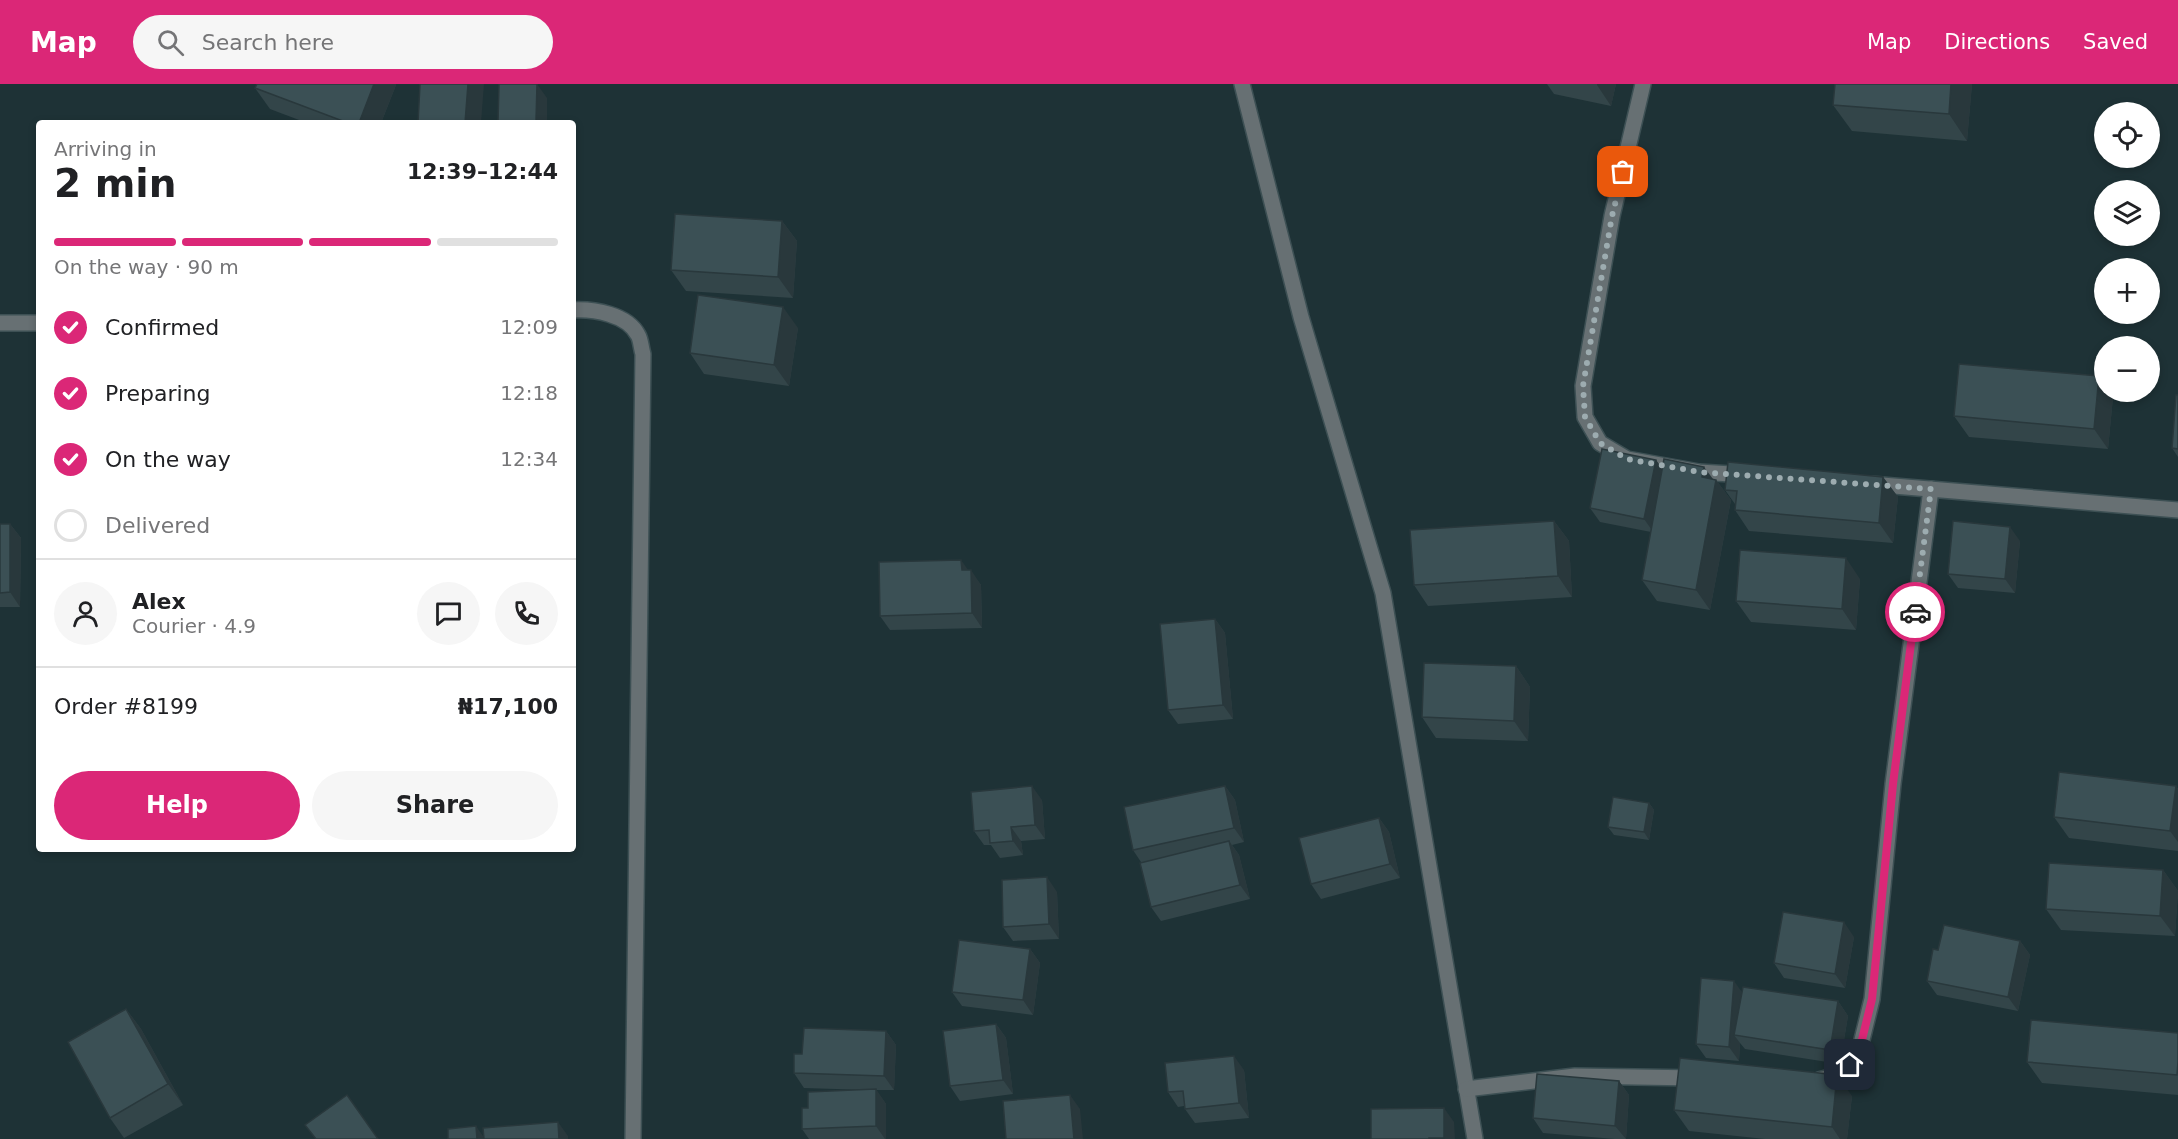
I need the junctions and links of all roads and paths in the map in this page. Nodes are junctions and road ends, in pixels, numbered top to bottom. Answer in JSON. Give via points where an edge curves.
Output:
{"nodes":[{"id":1,"x":1242,"y":84,"type":"edge"},
{"id":2,"x":1643,"y":84,"type":"edge"},
{"id":3,"x":576,"y":310,"type":"edge"},
{"id":4,"x":36,"y":322,"type":"edge"},
{"id":5,"x":0,"y":323,"type":"edge"},
{"id":6,"x":1757,"y":476,"type":"edge"},
{"id":7,"x":1850,"y":483,"type":"edge"},
{"id":8,"x":1931,"y":489,"type":"junction"},
{"id":9,"x":2178,"y":510,"type":"edge"},
{"id":10,"x":1710,"y":1078,"type":"edge"},
{"id":11,"x":1809,"y":1083,"type":"edge"},
{"id":12,"x":1466,"y":1089,"type":"junction"},
{"id":13,"x":633,"y":1139,"type":"edge"},
{"id":14,"x":1475,"y":1139,"type":"edge"}],
"edges":[{"from":1,"to":12,"type":"street","via":[[1301,317],[1383,593]]},
{"from":2,"to":6,"type":"street","via":[[1612,216],[1583,386],[1585,417],[1600,443],[1627,459],[1699,472]]},
{"from":3,"to":13,"type":"street","via":[[616,316],[638,334],[643,354]]},
{"from":4,"to":5,"type":"street"},
{"from":7,"to":8,"type":"street"},
{"from":8,"to":9,"type":"street"},
{"from":8,"to":11,"type":"street","via":[[1893,784],[1872,999],[1858,1056],[1842,1074]]},
{"from":10,"to":12,"type":"street","via":[[1575,1076]]},
{"from":12,"to":14,"type":"street"}]}
